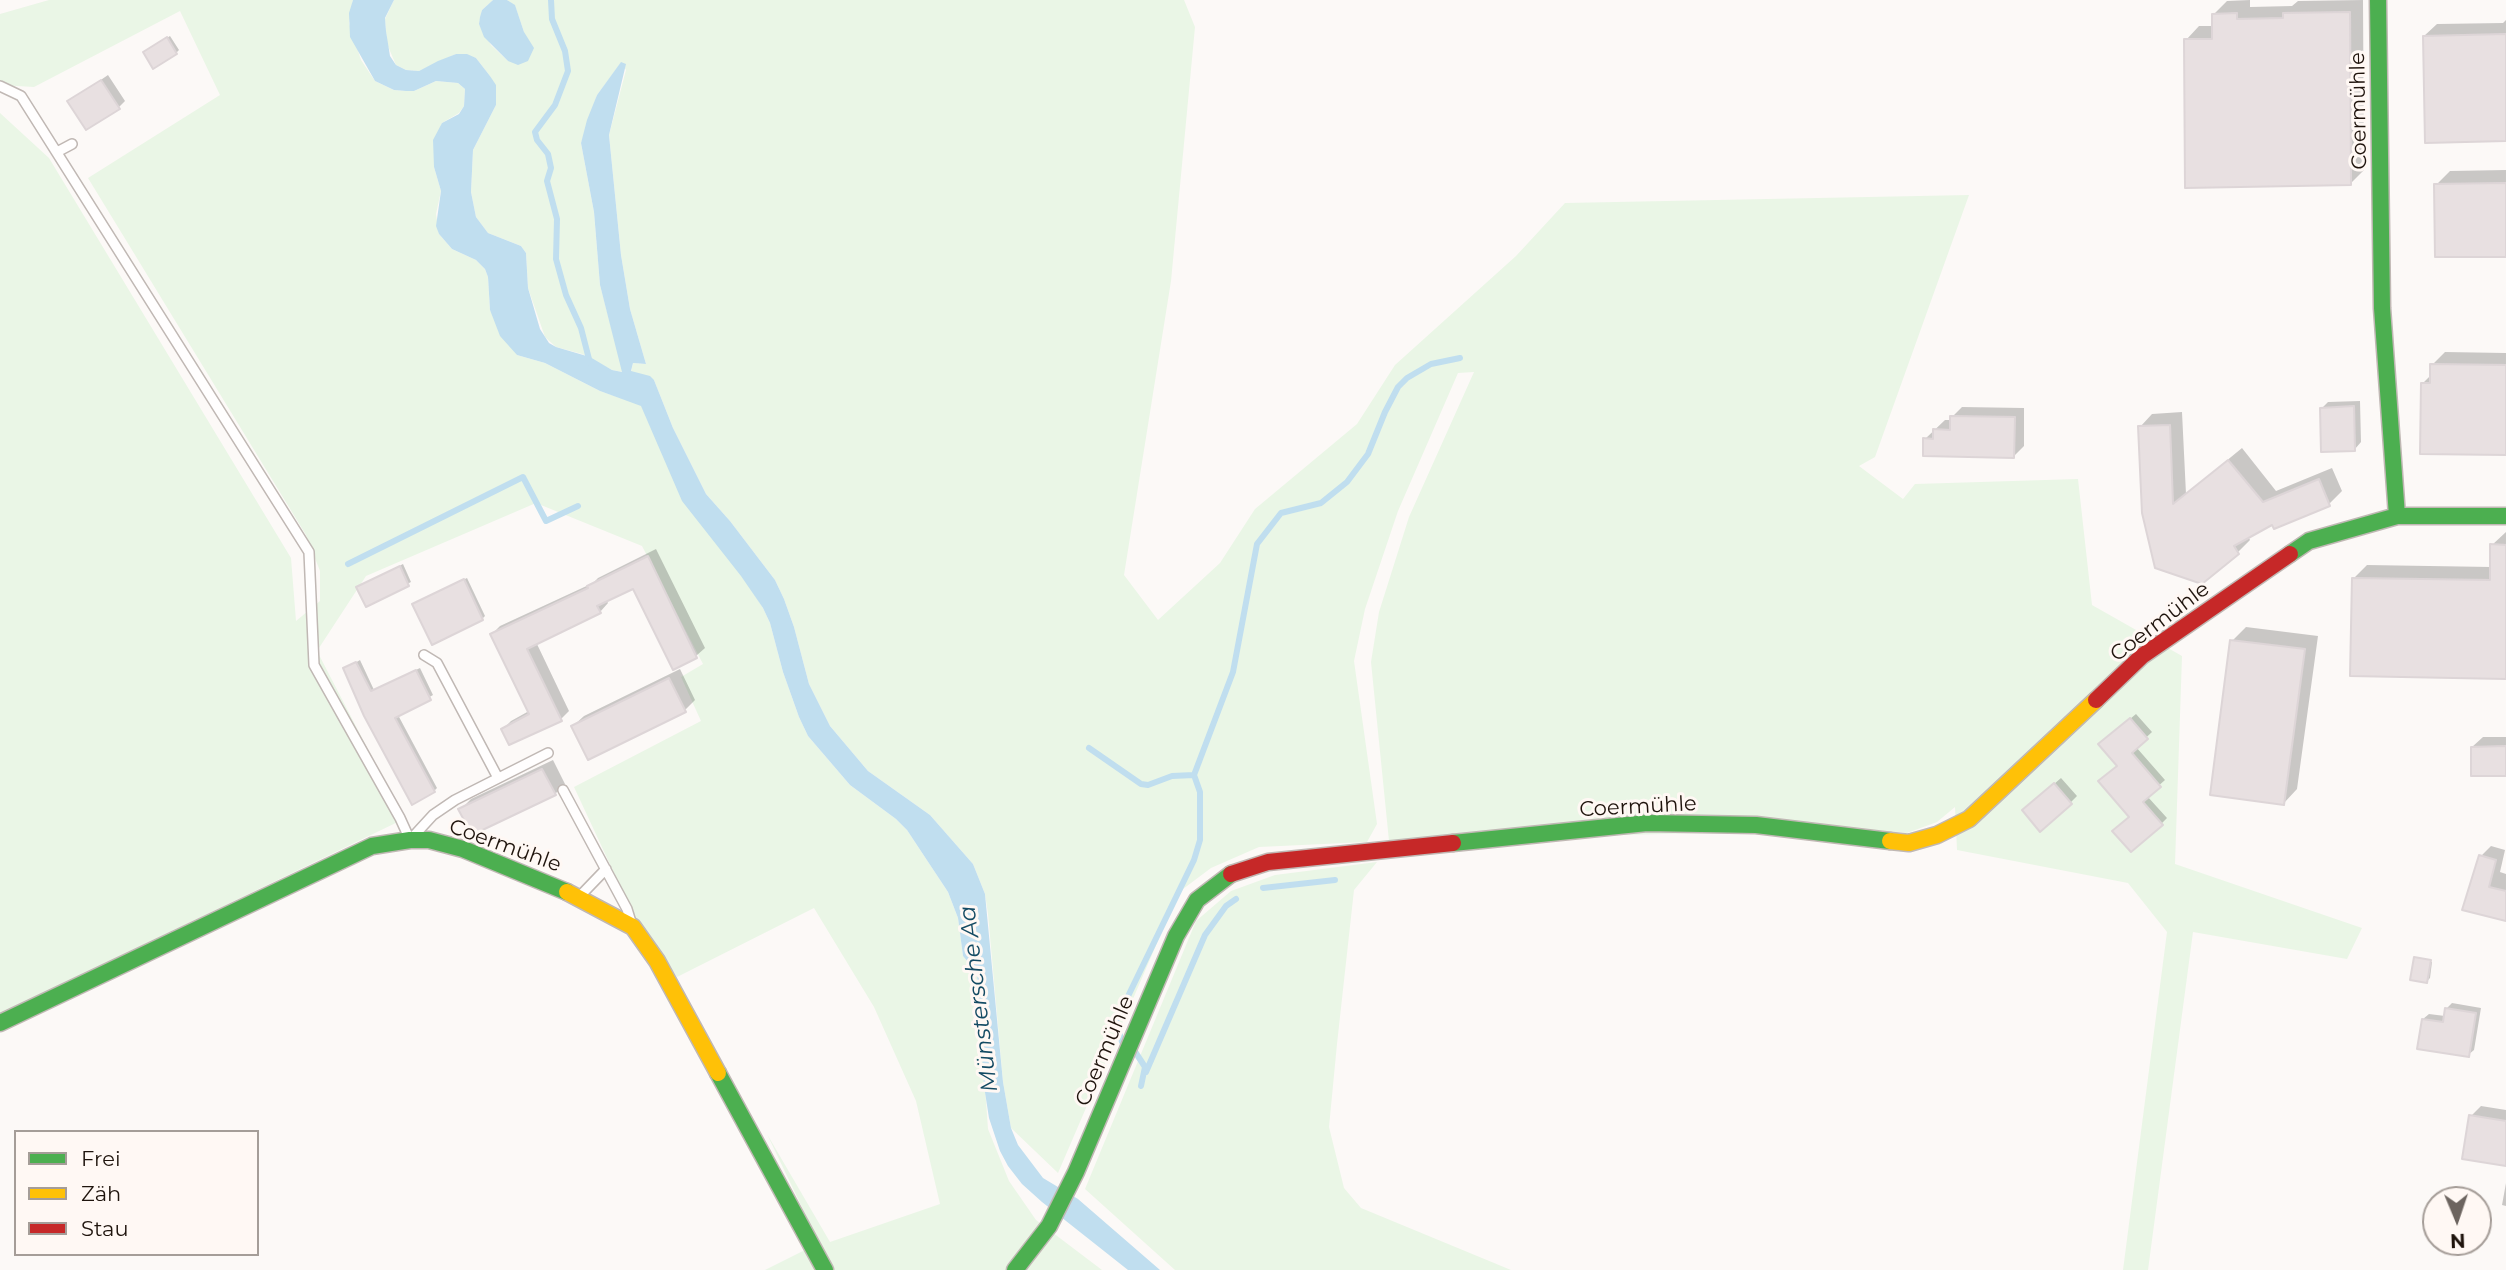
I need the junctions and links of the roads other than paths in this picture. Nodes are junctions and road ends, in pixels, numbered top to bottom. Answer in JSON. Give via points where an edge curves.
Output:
{"nodes":[{"id":1,"x":2378,"y":0,"type":"edge"},
{"id":2,"x":0,"y":86,"type":"edge"},
{"id":3,"x":72,"y":144,"type":"dead end"},
{"id":4,"x":57,"y":152,"type":"junction"},
{"id":5,"x":2397,"y":516,"type":"junction"},
{"id":6,"x":2506,"y":516,"type":"edge"},
{"id":7,"x":424,"y":655,"type":"dead end"},
{"id":8,"x":548,"y":753,"type":"dead end"},
{"id":9,"x":498,"y":778,"type":"junction"},
{"id":10,"x":563,"y":790,"type":"dead end"},
{"id":11,"x":410,"y":840,"type":"junction"},
{"id":12,"x":606,"y":869,"type":"junction"},
{"id":13,"x":579,"y":897,"type":"junction"},
{"id":14,"x":633,"y":927,"type":"junction"},
{"id":15,"x":0,"y":1023,"type":"edge"},
{"id":16,"x":825,"y":1270,"type":"edge"},
{"id":17,"x":1015,"y":1270,"type":"edge"}],
"edges":[{"from":1,"to":5,"type":"street","name":"Coermühle","via":[[2382,308]]},
{"from":2,"to":4,"type":"lane","via":[[21,96]]},
{"from":3,"to":4,"type":"lane"},
{"from":4,"to":11,"type":"lane","via":[[309,552],[314,665]]},
{"from":5,"to":6,"type":"street","name":"Coermühle"},
{"from":5,"to":17,"type":"street","name":"Coermühle","via":[[2309,541],[2142,656],[1969,819],[1937,835],[1909,843],[1756,825],[1647,823],[1268,862],[1227,875],[1197,900],[1176,936],[1076,1172],[1049,1226]]},
{"from":7,"to":9,"type":"lane","via":[[437,663]]},
{"from":8,"to":9,"type":"lane"},
{"from":9,"to":11,"type":"lane","via":[[454,800]]},
{"from":10,"to":12,"type":"lane"},
{"from":11,"to":13,"type":"street","name":"Coermühle","via":[[463,849]]},
{"from":11,"to":15,"type":"street","name":"Coermühle","via":[[372,846]]},
{"from":12,"to":13,"type":"lane"},
{"from":12,"to":14,"type":"lane"},
{"from":13,"to":14,"type":"street","name":"Coermühle"},
{"from":14,"to":16,"type":"street","name":"Coermühle","via":[[657,961]]}]}
